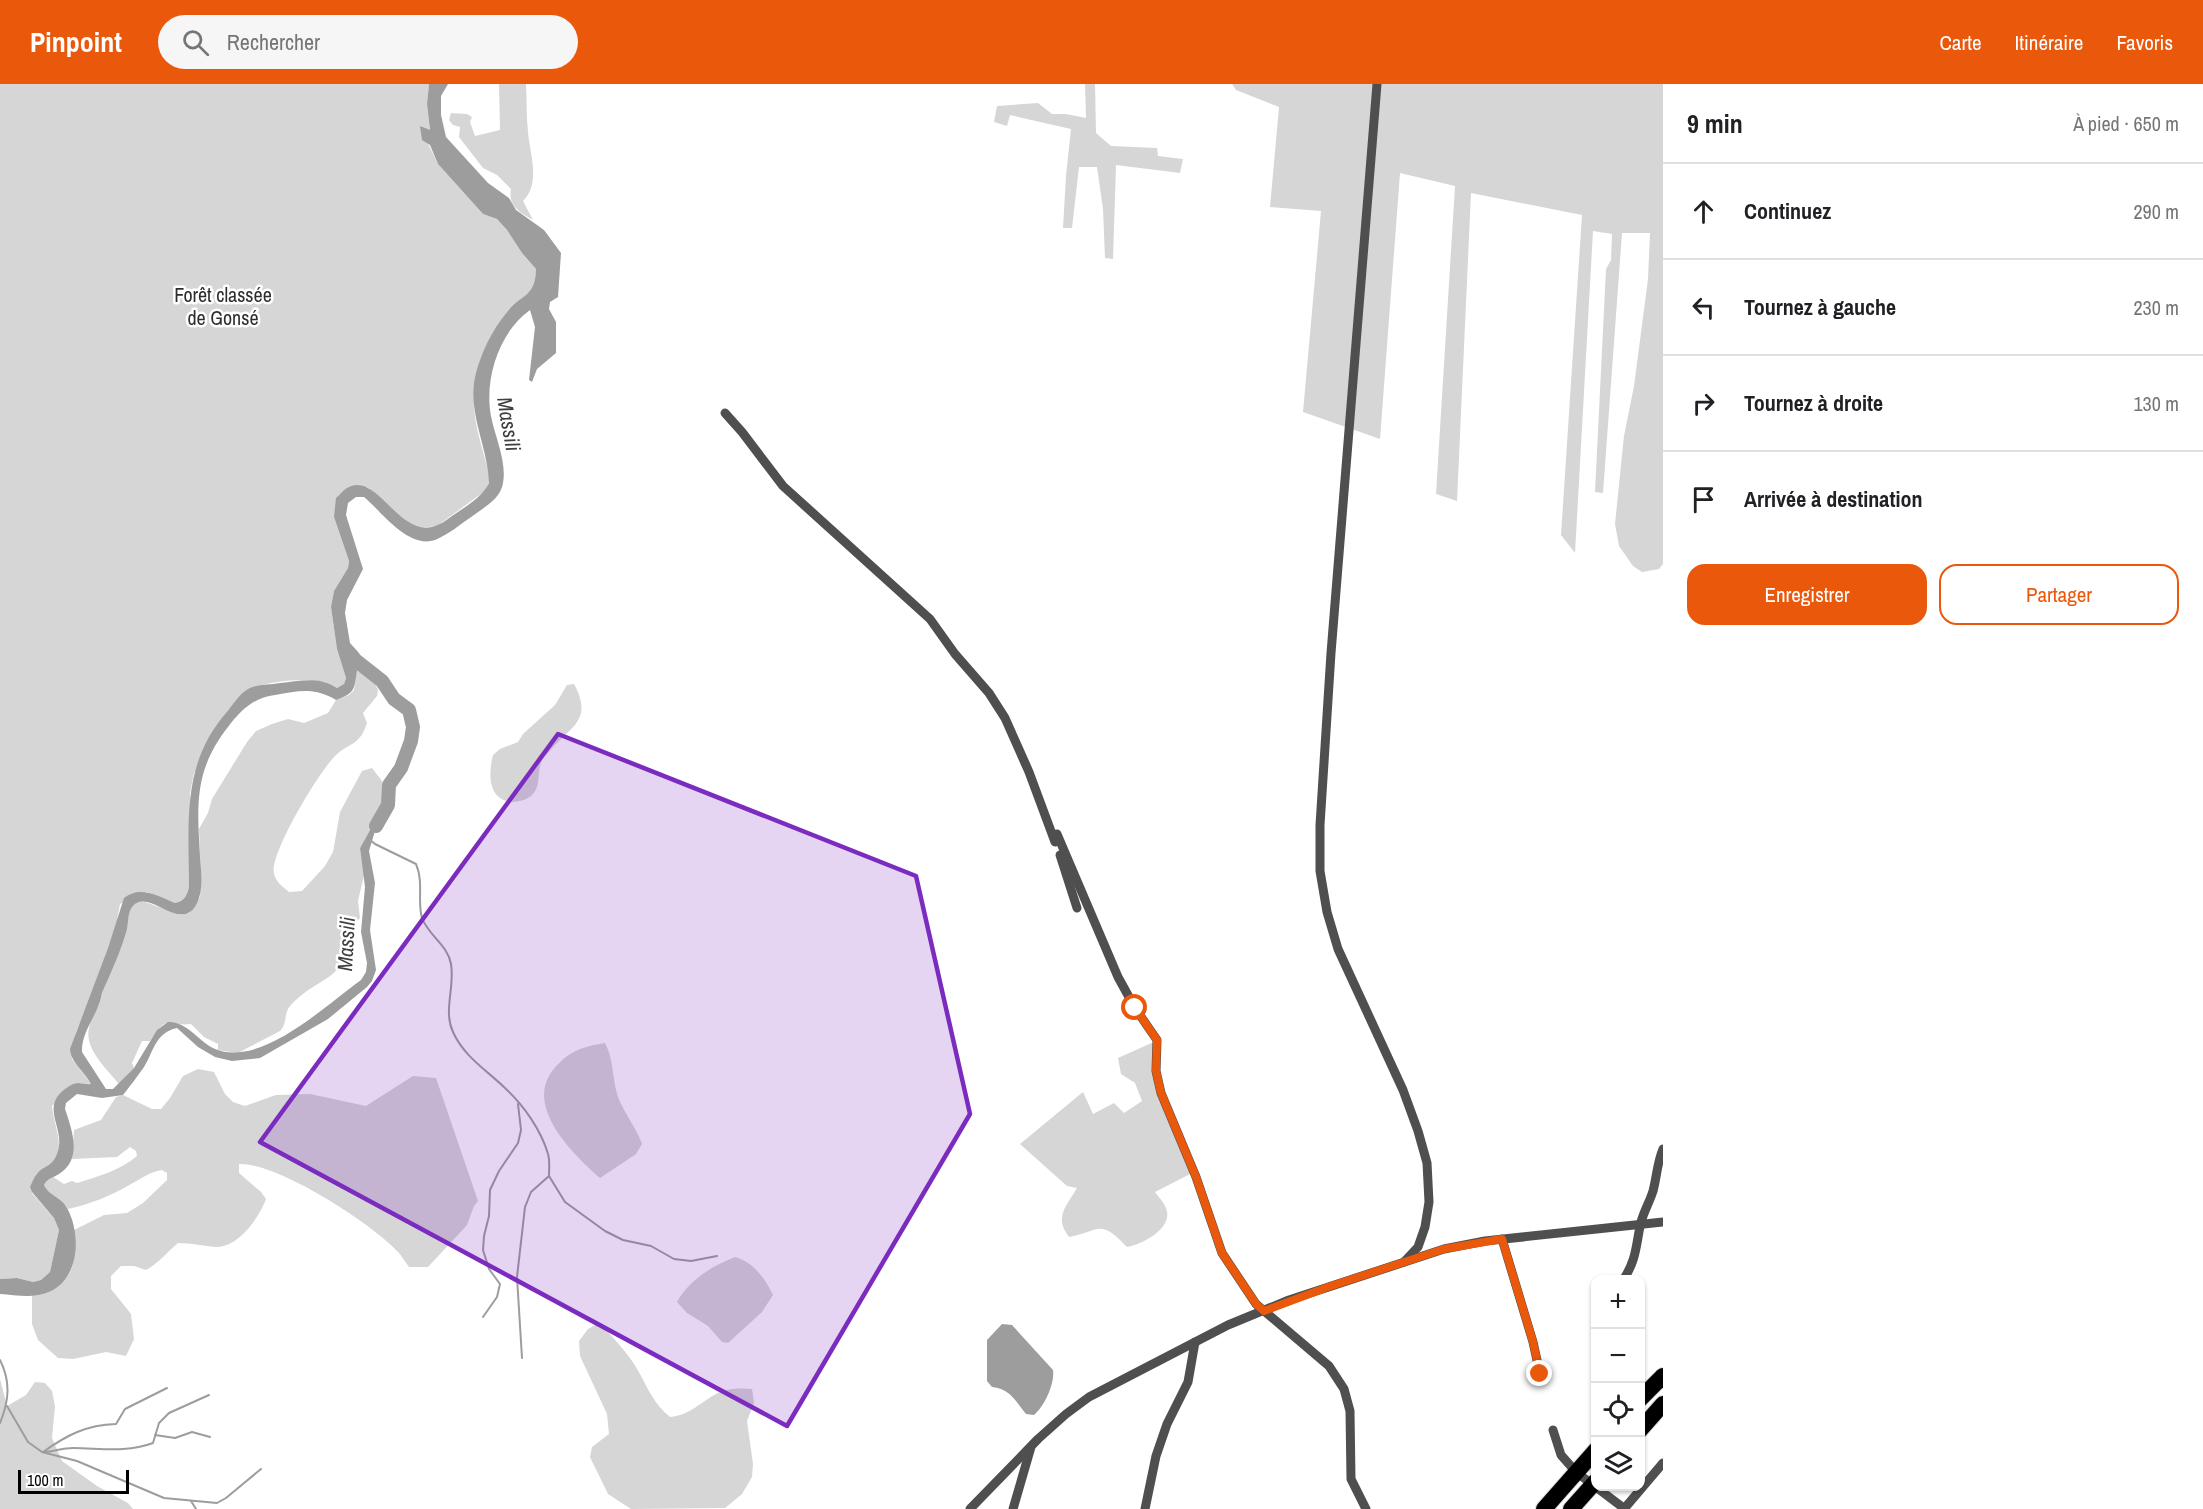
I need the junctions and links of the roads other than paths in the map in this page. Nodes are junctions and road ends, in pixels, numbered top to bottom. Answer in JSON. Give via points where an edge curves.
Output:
{"nodes":[{"id":1,"x":1377,"y":84,"type":"edge"},
{"id":2,"x":725,"y":413,"type":"dead end"},
{"id":3,"x":1057,"y":834,"type":"dead end"},
{"id":4,"x":1077,"y":908,"type":"dead end"},
{"id":5,"x":1663,"y":1149,"type":"edge"},
{"id":6,"x":1663,"y":1222,"type":"edge"},
{"id":7,"x":1641,"y":1224,"type":"junction"},
{"id":8,"x":1502,"y":1239,"type":"junction"},
{"id":9,"x":1404,"y":1262,"type":"junction"},
{"id":10,"x":1626,"y":1275,"type":"edge"},
{"id":11,"x":1264,"y":1311,"type":"junction"},
{"id":12,"x":1195,"y":1342,"type":"junction"},
{"id":13,"x":1540,"y":1374,"type":"dead end"},
{"id":14,"x":1663,"y":1376,"type":"edge"},
{"id":15,"x":1645,"y":1395,"type":"edge"},
{"id":16,"x":1663,"y":1404,"type":"edge"},
{"id":17,"x":1645,"y":1425,"type":"edge"},
{"id":18,"x":1553,"y":1430,"type":"dead end"},
{"id":19,"x":1032,"y":1445,"type":"junction"},
{"id":20,"x":1591,"y":1456,"type":"edge"},
{"id":21,"x":1663,"y":1463,"type":"edge"},
{"id":22,"x":1576,"y":1472,"type":"junction"},
{"id":23,"x":1591,"y":1481,"type":"edge"},
{"id":24,"x":1591,"y":1486,"type":"edge"},
{"id":25,"x":1604,"y":1491,"type":"edge"},
{"id":26,"x":970,"y":1509,"type":"edge"},
{"id":27,"x":1013,"y":1509,"type":"edge"},
{"id":28,"x":1145,"y":1509,"type":"edge"},
{"id":29,"x":1366,"y":1509,"type":"edge"},
{"id":30,"x":1544,"y":1509,"type":"edge"},
{"id":31,"x":1571,"y":1509,"type":"edge"},
{"id":32,"x":1625,"y":1509,"type":"edge"}],
"edges":[{"from":1,"to":9,"type":"street","via":[[1330,653],[1320,871],[1338,949],[1403,1090],[1427,1163],[1429,1202],[1425,1227],[1418,1247]]},
{"from":2,"to":4,"type":"street","via":[[783,486],[930,619],[988,693],[1005,718],[1029,772]]},
{"from":3,"to":11,"type":"street","via":[[1118,977],[1157,1040],[1156,1071],[1161,1093],[1222,1253]]},
{"from":5,"to":7,"type":"street"},
{"from":6,"to":7,"type":"street"},
{"from":7,"to":8,"type":"street"},
{"from":7,"to":10,"type":"street","via":[[1635,1257]]},
{"from":8,"to":9,"type":"street","via":[[1444,1249]]},
{"from":8,"to":13,"type":"street"},
{"from":9,"to":11,"type":"street"},
{"from":11,"to":12,"type":"street"},
{"from":11,"to":29,"type":"street","via":[[1329,1366],[1344,1389],[1350,1411],[1351,1479]]},
{"from":12,"to":19,"type":"street","via":[[1089,1397]]},
{"from":12,"to":28,"type":"street","via":[[1188,1382],[1156,1456]]},
{"from":14,"to":15,"type":"highway"},
{"from":16,"to":17,"type":"highway"},
{"from":18,"to":22,"type":"street","via":[[1561,1455]]},
{"from":19,"to":26,"type":"street"},
{"from":19,"to":27,"type":"street"},
{"from":20,"to":22,"type":"highway"},
{"from":21,"to":32,"type":"street"},
{"from":22,"to":23,"type":"street"},
{"from":22,"to":30,"type":"highway"},
{"from":24,"to":31,"type":"highway"},
{"from":25,"to":32,"type":"street"}]}
